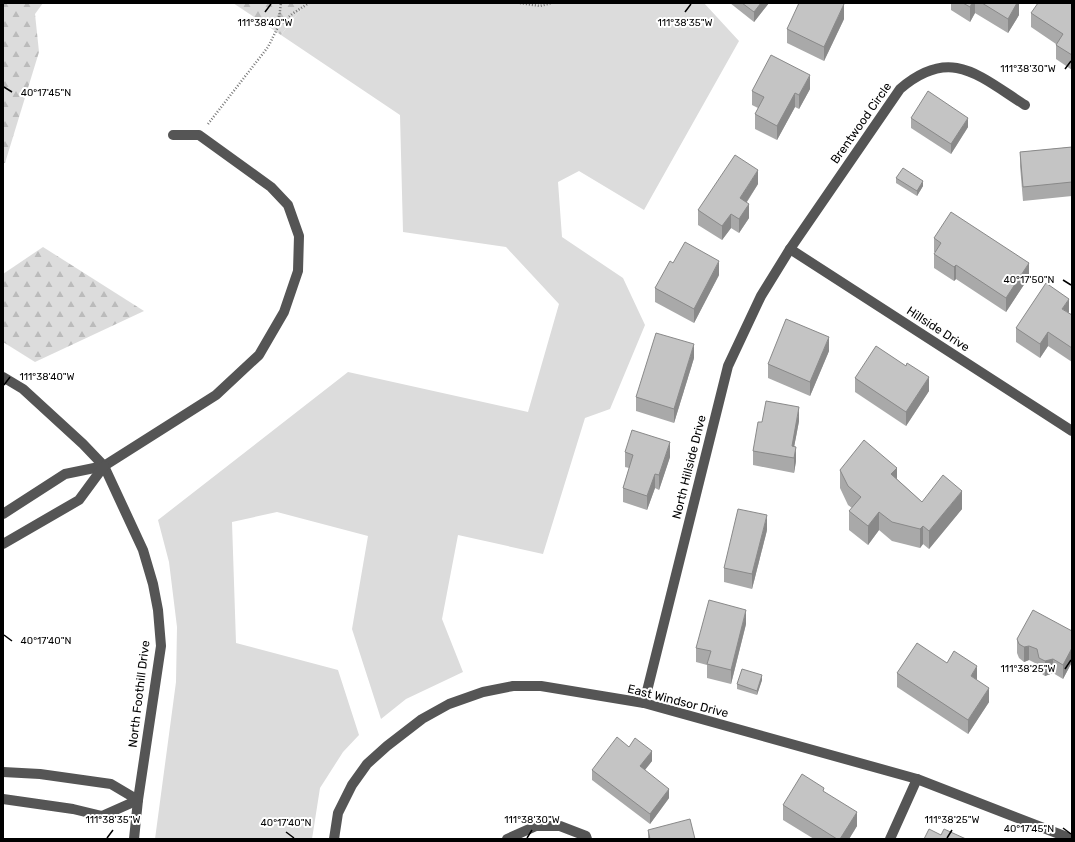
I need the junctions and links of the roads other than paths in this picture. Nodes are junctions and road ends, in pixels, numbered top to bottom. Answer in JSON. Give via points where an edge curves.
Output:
{"nodes":[{"id":1,"x":1025,"y":105,"type":"dead end"},
{"id":2,"x":173,"y":135,"type":"dead end"},
{"id":3,"x":790,"y":249,"type":"junction"},
{"id":4,"x":3,"y":377,"type":"edge"},
{"id":5,"x":1072,"y":430,"type":"edge"},
{"id":6,"x":104,"y":466,"type":"junction"},
{"id":7,"x":3,"y":514,"type":"edge"},
{"id":8,"x":3,"y":544,"type":"edge"},
{"id":9,"x":644,"y":704,"type":"junction"},
{"id":10,"x":3,"y":772,"type":"edge"},
{"id":11,"x":917,"y":779,"type":"junction"},
{"id":12,"x":3,"y":798,"type":"edge"},
{"id":13,"x":138,"y":800,"type":"junction"},
{"id":14,"x":134,"y":839,"type":"edge"},
{"id":15,"x":334,"y":839,"type":"edge"},
{"id":16,"x":507,"y":839,"type":"edge"},
{"id":17,"x":587,"y":839,"type":"edge"},
{"id":18,"x":890,"y":839,"type":"edge"},
{"id":19,"x":1072,"y":839,"type":"edge"}],
"edges":[{"from":1,"to":3,"type":"street","name":"Brentwood Circle","via":[[975,73],[960,68],[929,69],[913,77],[900,89]]},
{"from":2,"to":6,"type":"street","via":[[199,136],[271,187],[288,205],[299,236],[298,271],[284,312],[259,355],[216,396]]},
{"from":3,"to":5,"type":"street","name":"Hillside Drive"},
{"from":3,"to":9,"type":"street","name":"North Hillside Drive","via":[[761,296],[728,366]]},
{"from":4,"to":6,"type":"street","name":"North Foothill Drive","via":[[23,389]]},
{"from":6,"to":7,"type":"street","via":[[65,474]]},
{"from":6,"to":8,"type":"street","via":[[79,500]]},
{"from":6,"to":13,"type":"street","name":"North Foothill Drive","via":[[142,550],[158,610],[161,646]]},
{"from":9,"to":11,"type":"street","name":"East Windsor Drive"},
{"from":9,"to":15,"type":"street","name":"East Windsor Drive","via":[[541,686],[513,686],[483,692],[449,704],[422,719],[367,764],[352,785],[338,813]]},
{"from":10,"to":13,"type":"street","via":[[40,774],[111,784]]},
{"from":11,"to":18,"type":"street"},
{"from":11,"to":19,"type":"street","name":"East Windsor Drive"},
{"from":12,"to":13,"type":"street","via":[[102,816]]},
{"from":13,"to":14,"type":"street","name":"North Foothill Drive"},
{"from":16,"to":17,"type":"street","via":[[536,826],[560,826],[586,836]]}]}
